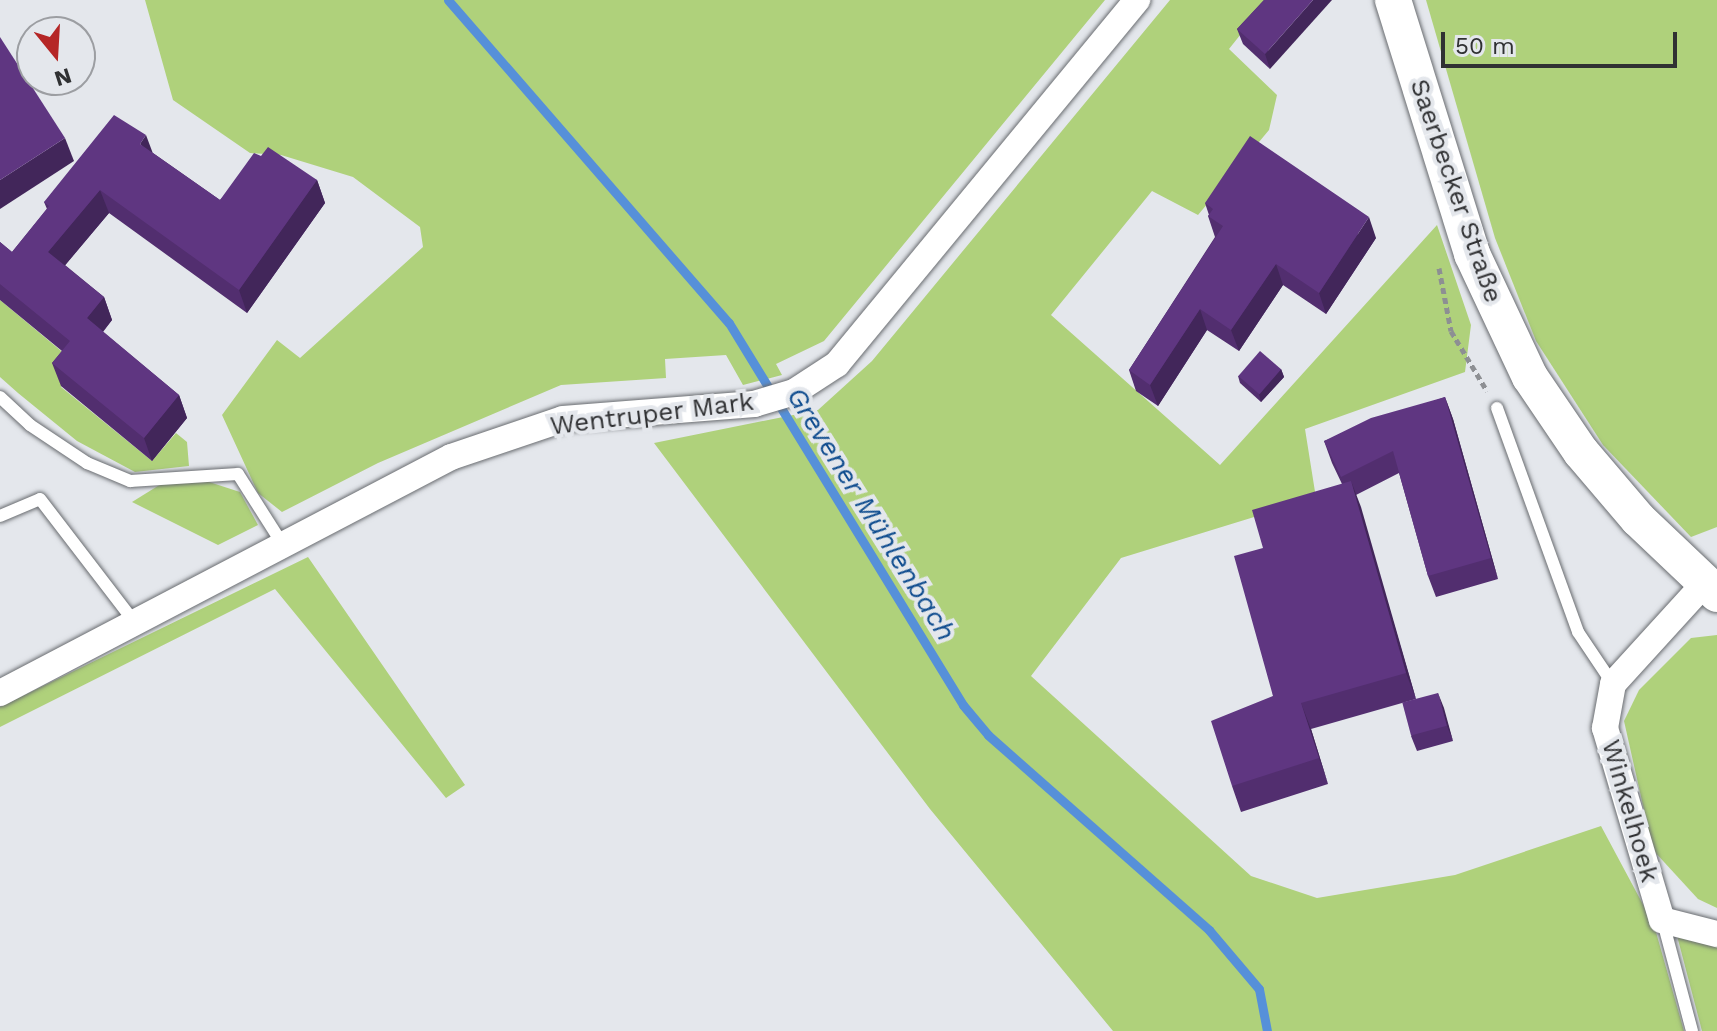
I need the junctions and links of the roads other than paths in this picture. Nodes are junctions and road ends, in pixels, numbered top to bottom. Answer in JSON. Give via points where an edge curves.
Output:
{"nodes":[{"id":1,"x":1137,"y":0,"type":"edge"},
{"id":2,"x":1393,"y":0,"type":"edge"},
{"id":3,"x":0,"y":397,"type":"edge"},
{"id":4,"x":1497,"y":408,"type":"dead end"},
{"id":5,"x":0,"y":516,"type":"edge"},
{"id":6,"x":283,"y":545,"type":"junction"},
{"id":7,"x":1710,"y":589,"type":"edge"},
{"id":8,"x":136,"y":624,"type":"junction"},
{"id":9,"x":1613,"y":684,"type":"junction"},
{"id":10,"x":0,"y":693,"type":"edge"},
{"id":11,"x":1662,"y":920,"type":"junction"},
{"id":12,"x":1717,"y":934,"type":"edge"},
{"id":13,"x":1692,"y":1031,"type":"edge"}],
"edges":[{"from":1,"to":6,"type":"street","name":"Wentruper Mark","via":[[837,364],[794,392],[754,404],[563,419],[451,457]]},
{"from":2,"to":7,"type":"street","name":"Saerbecker Straße","via":[[1472,254],[1530,377],[1581,452]]},
{"from":3,"to":6,"type":"lane","via":[[30,425],[87,463],[130,481],[238,474]]},
{"from":4,"to":9,"type":"lane","via":[[1578,632]]},
{"from":5,"to":8,"type":"lane","via":[[40,499]]},
{"from":6,"to":8,"type":"street","name":"Wentruper Mark"},
{"from":7,"to":9,"type":"street"},
{"from":8,"to":10,"type":"street","name":"Wentruper Mark"},
{"from":9,"to":11,"type":"street","name":"Winkelhoek","via":[[1605,728]]},
{"from":11,"to":12,"type":"street"},
{"from":11,"to":13,"type":"lane"}]}
